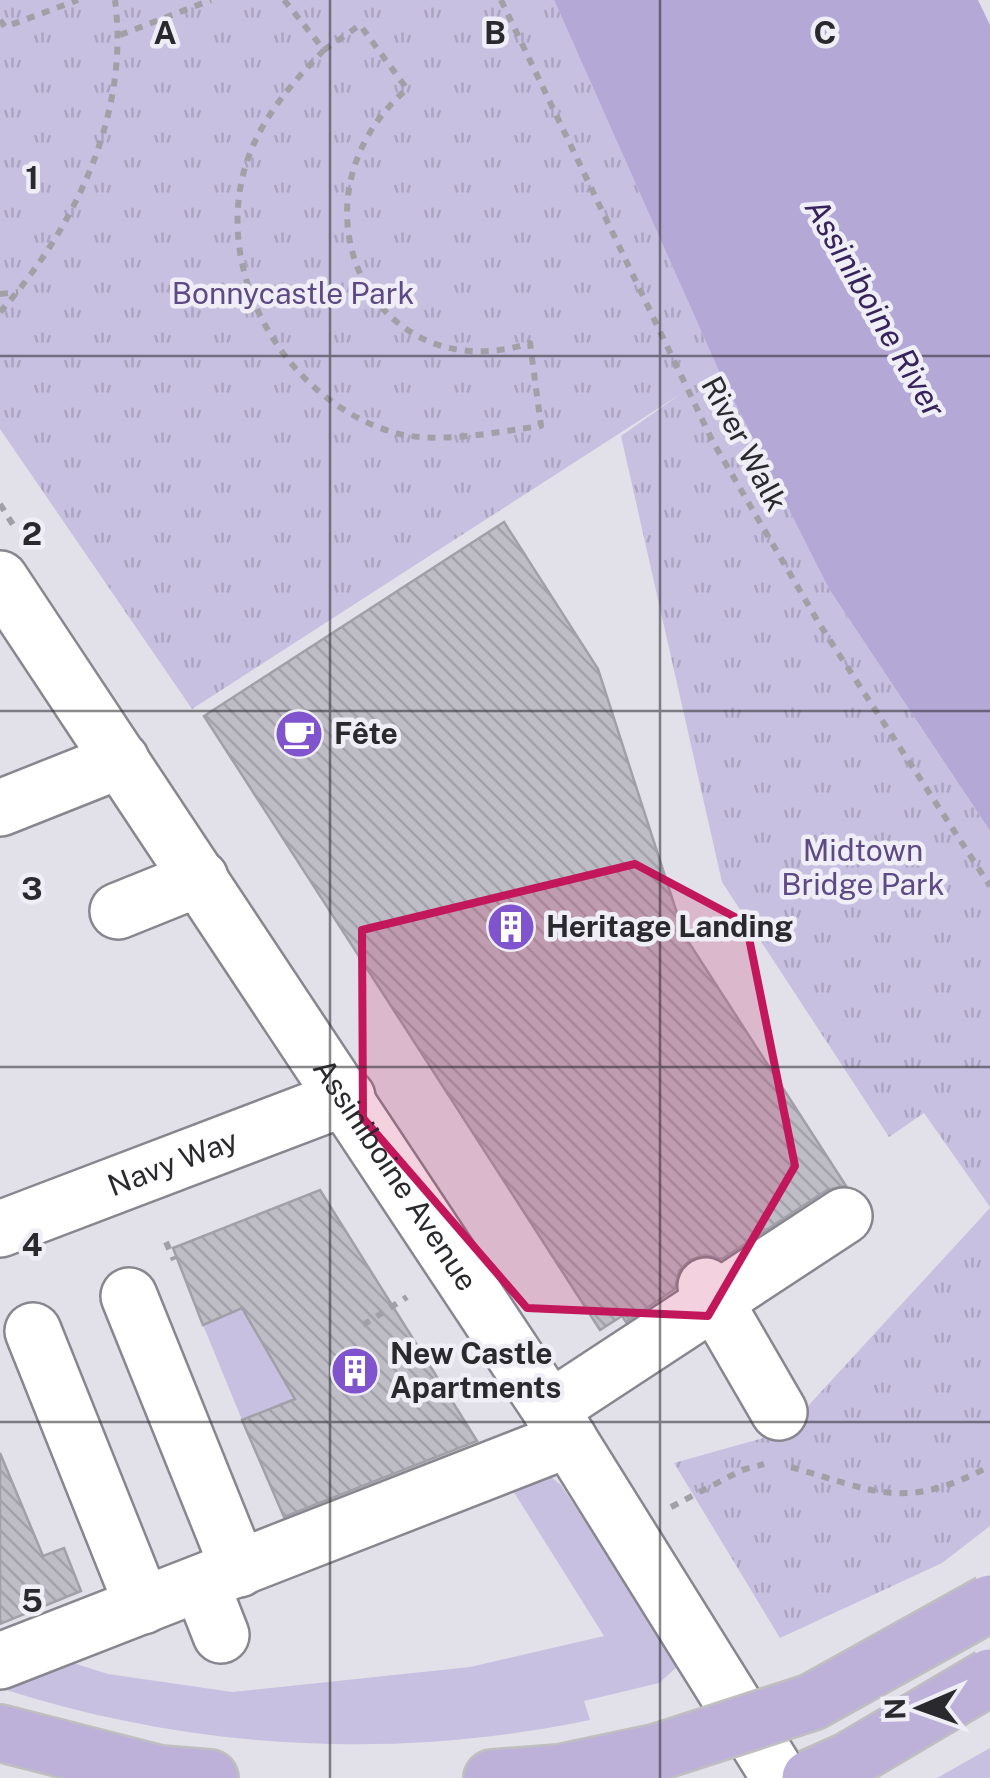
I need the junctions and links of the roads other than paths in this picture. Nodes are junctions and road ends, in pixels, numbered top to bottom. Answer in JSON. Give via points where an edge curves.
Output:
{"nodes":[{"id":1,"x":0,"y":579,"type":"edge"},
{"id":2,"x":121,"y":760,"type":"junction"},
{"id":3,"x":22,"y":813,"type":"edge"},
{"id":4,"x":200,"y":878,"type":"junction"},
{"id":5,"x":118,"y":911,"type":"dead end"},
{"id":6,"x":347,"y":1096,"type":"junction"},
{"id":7,"x":844,"y":1216,"type":"dead end"},
{"id":8,"x":0,"y":1229,"type":"edge"},
{"id":9,"x":710,"y":1294,"type":"junction"},
{"id":10,"x":129,"y":1296,"type":"dead end"},
{"id":11,"x":33,"y":1330,"type":"dead end"},
{"id":12,"x":560,"y":1424,"type":"junction"},
{"id":13,"x":778,"y":1447,"type":"road end"},
{"id":14,"x":220,"y":1576,"type":"junction"},
{"id":15,"x":990,"y":1603,"type":"edge"},
{"id":16,"x":143,"y":1606,"type":"junction"},
{"id":17,"x":221,"y":1635,"type":"dead end"},
{"id":18,"x":0,"y":1661,"type":"edge"},
{"id":19,"x":990,"y":1677,"type":"edge"},
{"id":20,"x":0,"y":1733,"type":"edge"},
{"id":21,"x":210,"y":1778,"type":"edge"},
{"id":22,"x":492,"y":1778,"type":"edge"},
{"id":23,"x":780,"y":1778,"type":"edge"},
{"id":24,"x":810,"y":1778,"type":"edge"}],
"edges":[{"from":1,"to":2,"type":"street","name":"Assiniboine Avenue"},
{"from":2,"to":3,"type":"street"},
{"from":2,"to":4,"type":"street","name":"Assiniboine Avenue"},
{"from":4,"to":5,"type":"street"},
{"from":4,"to":6,"type":"street","name":"Assiniboine Avenue"},
{"from":6,"to":8,"type":"street","name":"Navy Way"},
{"from":6,"to":12,"type":"street","name":"Assiniboine Avenue"},
{"from":7,"to":9,"type":"street"},
{"from":9,"to":12,"type":"street"},
{"from":9,"to":13,"type":"street"},
{"from":10,"to":14,"type":"street"},
{"from":11,"to":16,"type":"street"},
{"from":12,"to":14,"type":"street"},
{"from":12,"to":23,"type":"street","name":"Assiniboine Avenue"},
{"from":14,"to":16,"type":"street"},
{"from":14,"to":17,"type":"street"},
{"from":15,"to":22,"type":"main road","bridge":true,"via":[[812,1702],[658,1752]]},
{"from":16,"to":18,"type":"street"},
{"from":19,"to":24,"type":"main road","bridge":true},
{"from":20,"to":21,"type":"main road","via":[[144,1770]]}]}
